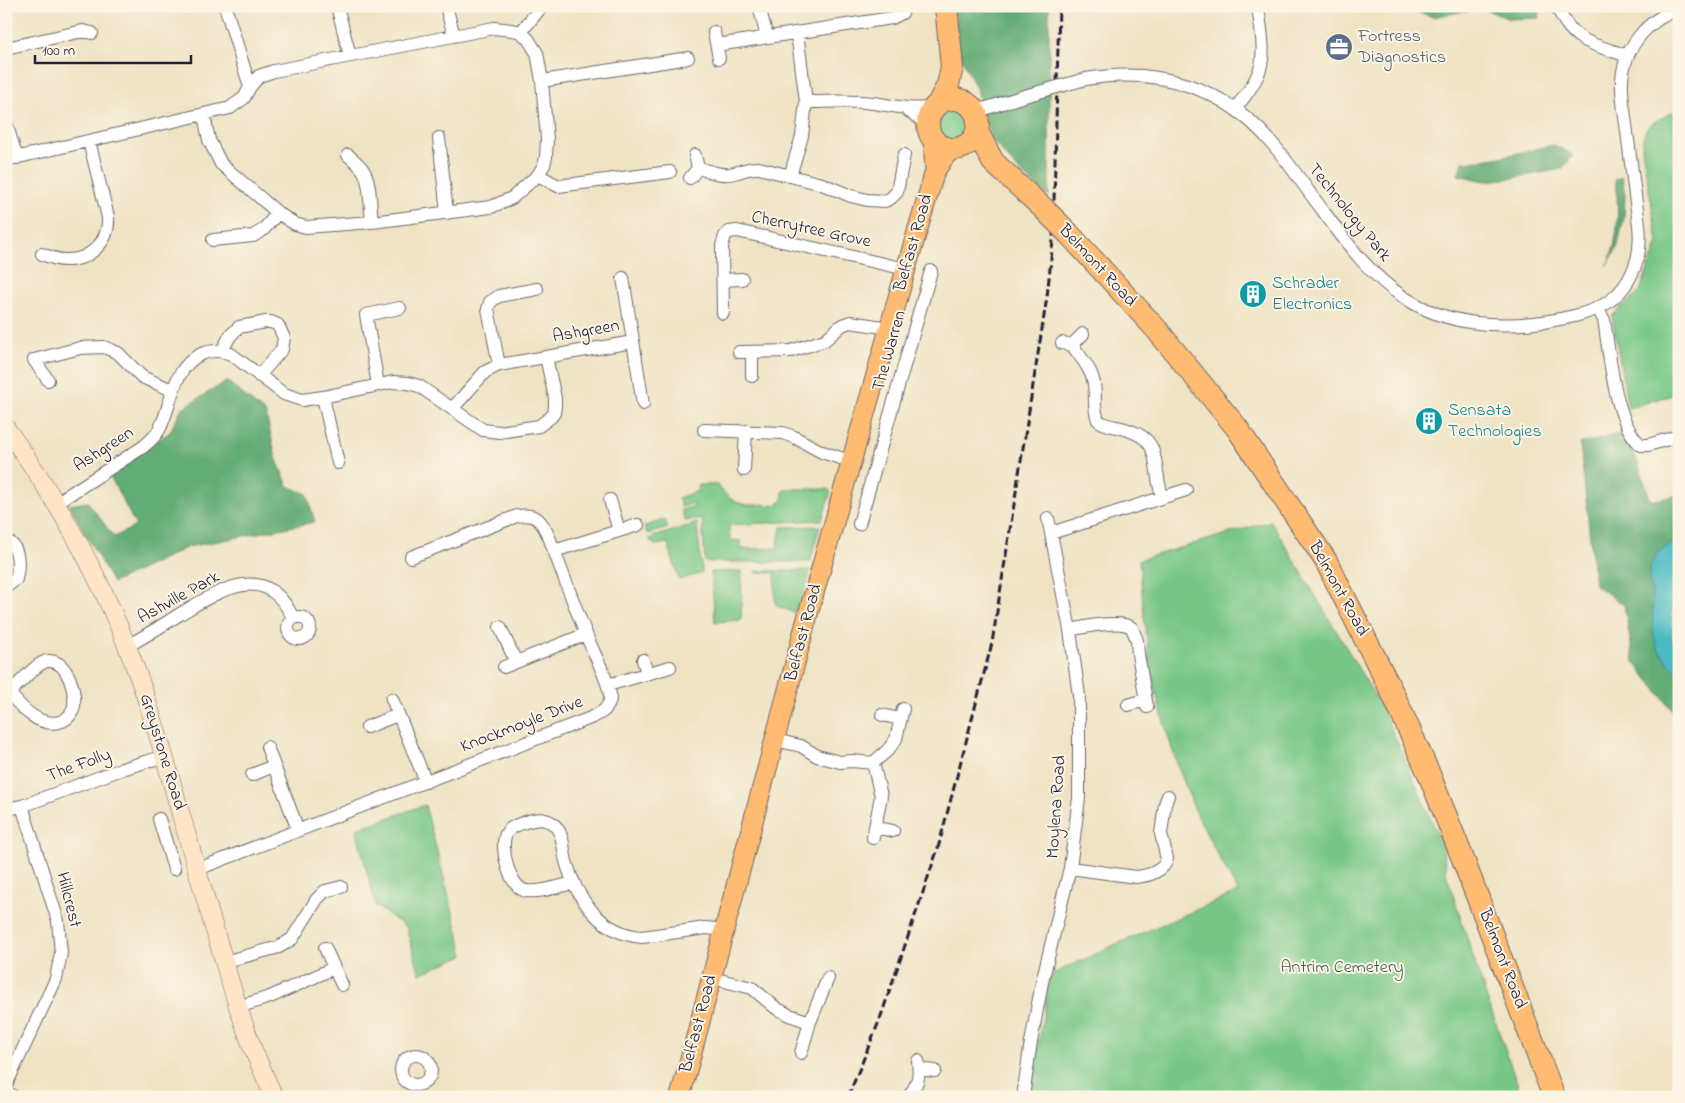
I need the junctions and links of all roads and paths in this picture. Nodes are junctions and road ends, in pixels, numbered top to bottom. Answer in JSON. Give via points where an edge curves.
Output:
{"nodes":[{"id":1,"x":225,"y":6,"type":"edge"},
{"id":2,"x":337,"y":6,"type":"edge"},
{"id":3,"x":446,"y":6,"type":"edge"},
{"id":4,"x":542,"y":6,"type":"edge"},
{"id":5,"x":759,"y":6,"type":"edge"},
{"id":6,"x":905,"y":6,"type":"edge"},
{"id":7,"x":946,"y":6,"type":"edge"},
{"id":8,"x":1258,"y":6,"type":"edge"},
{"id":9,"x":1557,"y":6,"type":"edge"},
{"id":10,"x":1679,"y":9,"type":"edge"},
{"id":11,"x":521,"y":32,"type":"junction"},
{"id":12,"x":714,"y":32,"type":"dead end"},
{"id":13,"x":92,"y":33,"type":"dead end"},
{"id":14,"x":797,"y":33,"type":"junction"},
{"id":15,"x":454,"y":36,"type":"junction"},
{"id":16,"x":767,"y":37,"type":"junction"},
{"id":17,"x":6,"y":48,"type":"edge"},
{"id":18,"x":350,"y":56,"type":"junction"},
{"id":19,"x":1628,"y":56,"type":"junction"},
{"id":20,"x":688,"y":58,"type":"dead end"},
{"id":21,"x":952,"y":67,"type":"junction"},
{"id":22,"x":542,"y":81,"type":"junction"},
{"id":23,"x":250,"y":87,"type":"junction"},
{"id":24,"x":806,"y":102,"type":"junction"},
{"id":25,"x":904,"y":108,"type":"junction"},
{"id":26,"x":1235,"y":109,"type":"junction"},
{"id":27,"x":977,"y":114,"type":"junction"},
{"id":28,"x":204,"y":115,"type":"junction"},
{"id":29,"x":6,"y":123,"type":"edge"},
{"id":30,"x":940,"y":129,"type":"junction"},
{"id":31,"x":439,"y":138,"type":"dead end"},
{"id":32,"x":89,"y":141,"type":"junction"},
{"id":33,"x":348,"y":155,"type":"dead end"},
{"id":34,"x":695,"y":155,"type":"dead end"},
{"id":35,"x":904,"y":155,"type":"dead end"},
{"id":36,"x":12,"y":159,"type":"edge"},
{"id":37,"x":993,"y":162,"type":"junction"},
{"id":38,"x":670,"y":172,"type":"dead end"},
{"id":39,"x":538,"y":175,"type":"junction"},
{"id":40,"x":790,"y":176,"type":"junction"},
{"id":41,"x":278,"y":213,"type":"junction"},
{"id":42,"x":447,"y":213,"type":"junction"},
{"id":43,"x":372,"y":222,"type":"junction"},
{"id":44,"x":220,"y":235,"type":"dead end"},
{"id":45,"x":42,"y":254,"type":"dead end"},
{"id":46,"x":906,"y":269,"type":"junction"},
{"id":47,"x":931,"y":271,"type":"dead end"},
{"id":48,"x":623,"y":278,"type":"dead end"},
{"id":49,"x":742,"y":279,"type":"dead end"},
{"id":50,"x":723,"y":280,"type":"junction"},
{"id":51,"x":537,"y":289,"type":"dead end"},
{"id":52,"x":400,"y":308,"type":"dead end"},
{"id":53,"x":1598,"y":309,"type":"junction"},
{"id":54,"x":723,"y":313,"type":"dead end"},
{"id":55,"x":890,"y":328,"type":"junction"},
{"id":56,"x":1082,"y":334,"type":"dead end"},
{"id":57,"x":633,"y":342,"type":"junction"},
{"id":58,"x":222,"y":351,"type":"junction"},
{"id":59,"x":546,"y":357,"type":"junction"},
{"id":60,"x":499,"y":365,"type":"junction"},
{"id":61,"x":259,"y":376,"type":"junction"},
{"id":62,"x":752,"y":376,"type":"dead end"},
{"id":63,"x":48,"y":380,"type":"dead end"},
{"id":64,"x":378,"y":385,"type":"junction"},
{"id":65,"x":172,"y":390,"type":"junction"},
{"id":66,"x":323,"y":397,"type":"junction"},
{"id":67,"x":643,"y":404,"type":"dead end"},
{"id":68,"x":452,"y":409,"type":"junction"},
{"id":69,"x":6,"y":428,"type":"edge"},
{"id":70,"x":704,"y":430,"type":"dead end"},
{"id":71,"x":746,"y":430,"type":"junction"},
{"id":72,"x":860,"y":434,"type":"junction"},
{"id":73,"x":1679,"y":436,"type":"edge"},
{"id":74,"x":882,"y":440,"type":"junction"},
{"id":75,"x":338,"y":462,"type":"dead end"},
{"id":76,"x":852,"y":462,"type":"junction"},
{"id":77,"x":744,"y":470,"type":"dead end"},
{"id":78,"x":1186,"y":490,"type":"dead end"},
{"id":79,"x":1162,"y":498,"type":"junction"},
{"id":80,"x":610,"y":500,"type":"dead end"},
{"id":81,"x":56,"y":503,"type":"junction"},
{"id":82,"x":1048,"y":518,"type":"dead end"},
{"id":83,"x":859,"y":524,"type":"dead end"},
{"id":84,"x":638,"y":525,"type":"dead end"},
{"id":85,"x":620,"y":531,"type":"junction"},
{"id":86,"x":1051,"y":533,"type":"junction"},
{"id":87,"x":6,"y":540,"type":"edge"},
{"id":88,"x":554,"y":551,"type":"junction"},
{"id":89,"x":411,"y":557,"type":"dead end"},
{"id":90,"x":6,"y":587,"type":"edge"},
{"id":91,"x":293,"y":618,"type":"dead end"},
{"id":92,"x":500,"y":626,"type":"dead end"},
{"id":93,"x":1070,"y":630,"type":"junction"},
{"id":94,"x":586,"y":634,"type":"junction"},
{"id":95,"x":127,"y":646,"type":"junction"},
{"id":96,"x":643,"y":660,"type":"dead end"},
{"id":97,"x":670,"y":667,"type":"dead end"},
{"id":98,"x":647,"y":673,"type":"junction"},
{"id":99,"x":608,"y":685,"type":"junction"},
{"id":100,"x":8,"y":693,"type":"edge"},
{"id":101,"x":392,"y":698,"type":"dead end"},
{"id":102,"x":1128,"y":705,"type":"dead end"},
{"id":103,"x":398,"y":715,"type":"junction"},
{"id":104,"x":882,"y":715,"type":"dead end"},
{"id":105,"x":367,"y":727,"type":"dead end"},
{"id":106,"x":775,"y":740,"type":"junction"},
{"id":107,"x":266,"y":747,"type":"dead end"},
{"id":108,"x":165,"y":756,"type":"junction"},
{"id":109,"x":873,"y":763,"type":"junction"},
{"id":110,"x":274,"y":766,"type":"junction"},
{"id":111,"x":252,"y":775,"type":"dead end"},
{"id":112,"x":426,"y":782,"type":"junction"},
{"id":113,"x":1160,"y":785,"type":"dead end"},
{"id":114,"x":22,"y":806,"type":"junction"},
{"id":115,"x":6,"y":809,"type":"edge"},
{"id":116,"x":159,"y":819,"type":"dead end"},
{"id":117,"x":298,"y":830,"type":"junction"},
{"id":118,"x":893,"y":831,"type":"dead end"},
{"id":119,"x":187,"y":836,"type":"junction"},
{"id":120,"x":166,"y":843,"type":"junction"},
{"id":121,"x":1070,"y":868,"type":"junction"},
{"id":122,"x":174,"y":869,"type":"dead end"},
{"id":123,"x":198,"y":869,"type":"junction"},
{"id":124,"x":572,"y":883,"type":"junction"},
{"id":125,"x":340,"y":887,"type":"dead end"},
{"id":126,"x":725,"y":930,"type":"junction"},
{"id":127,"x":325,"y":948,"type":"dead end"},
{"id":128,"x":224,"y":962,"type":"junction"},
{"id":129,"x":334,"y":968,"type":"junction"},
{"id":130,"x":712,"y":978,"type":"junction"},
{"id":131,"x":828,"y":978,"type":"dead end"},
{"id":132,"x":342,"y":985,"type":"dead end"},
{"id":133,"x":238,"y":1007,"type":"junction"},
{"id":134,"x":810,"y":1022,"type":"junction"},
{"id":135,"x":801,"y":1053,"type":"dead end"},
{"id":136,"x":935,"y":1071,"type":"dead end"},
{"id":137,"x":6,"y":1086,"type":"edge"},
{"id":138,"x":6,"y":1092,"type":"edge"},
{"id":139,"x":14,"y":1097,"type":"edge"},
{"id":140,"x":274,"y":1097,"type":"edge"},
{"id":141,"x":680,"y":1097,"type":"edge"},
{"id":142,"x":908,"y":1097,"type":"edge"},
{"id":143,"x":1023,"y":1097,"type":"edge"},
{"id":144,"x":1554,"y":1097,"type":"edge"}],
"edges":[{"from":1,"to":23,"type":"street"},
{"from":2,"to":18,"type":"street"},
{"from":3,"to":15,"type":"street"},
{"from":4,"to":11,"type":"street"},
{"from":5,"to":16,"type":"street"},
{"from":6,"to":14,"type":"street","via":[[902,13],[892,18]]},
{"from":7,"to":21,"type":"highway","name":"Belfast Road"},
{"from":8,"to":26,"type":"street","via":[[1261,67]]},
{"from":9,"to":19,"type":"street","via":[[1574,34]]},
{"from":10,"to":19,"type":"street","name":"Technology Park","via":[[1668,12],[1649,25]]},
{"from":11,"to":15,"type":"street","via":[[494,28]]},
{"from":11,"to":22,"type":"street","via":[[537,53]]},
{"from":12,"to":16,"type":"street","via":[[718,51]]},
{"from":13,"to":17,"type":"street","via":[[83,31]]},
{"from":14,"to":16,"type":"street"},
{"from":14,"to":24,"type":"street"},
{"from":15,"to":18,"type":"street"},
{"from":18,"to":23,"type":"street","via":[[265,73]]},
{"from":19,"to":53,"type":"street","name":"Technology Park","via":[[1622,87],[1639,224],[1639,248],[1627,281]]},
{"from":20,"to":22,"type":"street"},
{"from":21,"to":27,"type":"highway","name":"Belfast Road"},
{"from":21,"to":30,"type":"highway","name":"Belfast Road"},
{"from":22,"to":39,"type":"street","via":[[547,148],[544,165]]},
{"from":23,"to":28,"type":"street","via":[[244,98],[230,108]]},
{"from":24,"to":25,"type":"street","via":[[871,102]]},
{"from":24,"to":40,"type":"street","via":[[802,136]]},
{"from":25,"to":30,"type":"street"},
{"from":25,"to":30,"type":"street","via":[[922,110]]},
{"from":26,"to":27,"type":"street","name":"Technology Park","bridge":true,"via":[[1202,90],[1162,78],[1120,75],[1086,79],[1021,97]]},
{"from":26,"to":53,"type":"street","name":"Technology Park","via":[[1271,142],[1374,273],[1394,291],[1419,306],[1449,318],[1497,326],[1566,319]]},
{"from":27,"to":30,"type":"highway","via":[[960,100],[945,100]]},
{"from":27,"to":30,"type":"highway","via":[[971,141],[962,147]]},
{"from":27,"to":37,"type":"highway","name":"Belmont Road"},
{"from":28,"to":32,"type":"street"},
{"from":28,"to":41,"type":"street","via":[[209,140],[221,164]]},
{"from":29,"to":36,"type":"street"},
{"from":30,"to":37,"type":"highway","name":"Belmont Road"},
{"from":30,"to":46,"type":"main road","name":"Belfast Road","via":[[935,171]]},
{"from":31,"to":42,"type":"street"},
{"from":32,"to":36,"type":"street"},
{"from":32,"to":45,"type":"street","via":[[108,217],[106,235],[92,252],[78,258],[64,260]]},
{"from":33,"to":43,"type":"street","via":[[362,168],[368,181]]},
{"from":34,"to":40,"type":"street","via":[[694,173],[724,174],[752,167]]},
{"from":35,"to":40,"type":"street","via":[[897,192],[885,201],[851,196]]},
{"from":37,"to":144,"type":"highway","name":"Belmont Road","bridge":true,"via":[[1069,234],[1158,330],[1237,428],[1326,562],[1394,696],[1428,774]]},
{"from":38,"to":39,"type":"street","via":[[558,186]]},
{"from":39,"to":42,"type":"street","via":[[503,203],[485,209]]},
{"from":41,"to":43,"type":"street","via":[[295,224],[306,226]]},
{"from":41,"to":44,"type":"street","via":[[267,226],[250,237]]},
{"from":42,"to":43,"type":"street"},
{"from":46,"to":50,"type":"street","name":"Cherrytree Grove","via":[[734,231],[727,233],[723,240]]},
{"from":46,"to":55,"type":"main road","name":"Belfast Road"},
{"from":47,"to":74,"type":"street","name":"The Warren"},
{"from":48,"to":57,"type":"street","name":"Ashgreen"},
{"from":49,"to":50,"type":"street"},
{"from":50,"to":54,"type":"street","name":"Cherrytree Grove"},
{"from":51,"to":60,"type":"street","via":[[499,296],[490,302],[488,309]]},
{"from":52,"to":64,"type":"street","via":[[366,315]]},
{"from":53,"to":73,"type":"street","via":[[1604,320],[1618,406],[1634,439],[1641,445],[1648,445]]},
{"from":55,"to":62,"type":"street","via":[[850,322],[825,340],[791,352],[746,352]]},
{"from":55,"to":72,"type":"main road","name":"Belfast Road"},
{"from":56,"to":79,"type":"street","via":[[1067,344],[1092,374],[1098,420],[1136,433],[1151,444]]},
{"from":57,"to":59,"type":"street","name":"Ashgreen"},
{"from":57,"to":67,"type":"street","name":"Ashgreen"},
{"from":58,"to":61,"type":"street","name":"Ashgreen","via":[[237,358]]},
{"from":58,"to":61,"type":"street","via":[[239,327],[266,322],[278,325],[284,338],[282,349]]},
{"from":58,"to":65,"type":"street","name":"Ashgreen","via":[[205,352],[190,361]]},
{"from":59,"to":60,"type":"street","name":"Ashgreen"},
{"from":59,"to":68,"type":"street","name":"Ashgreen","via":[[555,406],[554,413],[543,424],[489,432]]},
{"from":60,"to":68,"type":"street","name":"Ashgreen","via":[[485,372]]},
{"from":61,"to":66,"type":"street","name":"Ashgreen","via":[[302,400]]},
{"from":63,"to":65,"type":"street","via":[[34,360],[80,348],[104,346],[118,353],[142,377]]},
{"from":64,"to":66,"type":"street","name":"Ashgreen"},
{"from":64,"to":68,"type":"street","name":"Ashgreen","via":[[401,382],[419,386]]},
{"from":65,"to":81,"type":"street","name":"Ashgreen","via":[[159,429],[148,443]]},
{"from":66,"to":75,"type":"street"},
{"from":69,"to":81,"type":"main road","name":"Greystone Road"},
{"from":70,"to":71,"type":"street"},
{"from":71,"to":76,"type":"street","via":[[794,436],[822,452]]},
{"from":71,"to":77,"type":"street"},
{"from":72,"to":74,"type":"street"},
{"from":72,"to":76,"type":"main road","name":"Belfast Road"},
{"from":74,"to":83,"type":"street","name":"The Warren"},
{"from":76,"to":106,"type":"main road","name":"Belfast Road"},
{"from":78,"to":79,"type":"street"},
{"from":79,"to":86,"type":"street"},
{"from":80,"to":85,"type":"street"},
{"from":81,"to":95,"type":"main road","name":"Greystone Road","via":[[93,568]]},
{"from":82,"to":86,"type":"street","name":"Moylena Road"},
{"from":84,"to":85,"type":"street"},
{"from":85,"to":88,"type":"street"},
{"from":86,"to":93,"type":"street","name":"Moylena Road"},
{"from":87,"to":90,"type":"street","via":[[14,546],[18,563],[16,579]]},
{"from":88,"to":89,"type":"street","name":"Knockmoyle Drive","via":[[543,524],[532,515],[525,515]]},
{"from":88,"to":94,"type":"street","name":"Knockmoyle Drive"},
{"from":91,"to":95,"type":"street","name":"Ashville Park","via":[[282,599],[268,587],[231,587]]},
{"from":92,"to":94,"type":"street","via":[[510,664]]},
{"from":93,"to":102,"type":"street","via":[[1122,623],[1135,631],[1146,704]]},
{"from":93,"to":121,"type":"street","name":"Moylena Road","via":[[1079,696],[1079,798]]},
{"from":94,"to":99,"type":"street","name":"Knockmoyle Drive"},
{"from":95,"to":108,"type":"main road","name":"Greystone Road"},
{"from":96,"to":98,"type":"street"},
{"from":97,"to":98,"type":"street"},
{"from":98,"to":99,"type":"street"},
{"from":99,"to":112,"type":"street","name":"Knockmoyle Drive","via":[[610,700],[603,712]]},
{"from":100,"to":100,"type":"street","via":[[48,661],[60,664],[67,674],[73,688],[74,707],[66,719],[47,723],[29,714]]},
{"from":101,"to":103,"type":"street"},
{"from":103,"to":105,"type":"street"},
{"from":103,"to":112,"type":"street"},
{"from":104,"to":109,"type":"street","via":[[901,714],[896,739]]},
{"from":106,"to":109,"type":"street","via":[[801,746],[817,756],[840,762]]},
{"from":106,"to":126,"type":"main road","name":"Belfast Road"},
{"from":107,"to":110,"type":"street"},
{"from":108,"to":114,"type":"street","name":"The Folly"},
{"from":108,"to":119,"type":"main road","name":"Greystone Road"},
{"from":109,"to":118,"type":"street","via":[[881,796],[874,832]]},
{"from":110,"to":111,"type":"street"},
{"from":110,"to":117,"type":"street"},
{"from":112,"to":117,"type":"street","name":"Knockmoyle Drive"},
{"from":113,"to":121,"type":"street","via":[[1172,798],[1165,804],[1161,834],[1167,859],[1161,868],[1136,877]]},
{"from":114,"to":115,"type":"street","name":"The Folly"},
{"from":114,"to":137,"type":"street","name":"Hillcrest","via":[[58,921],[61,953],[56,979]]},
{"from":116,"to":120,"type":"street"},
{"from":117,"to":123,"type":"street","name":"Knockmoyle Drive"},
{"from":119,"to":120,"type":"street"},
{"from":119,"to":123,"type":"main road","name":"Greystone Road"},
{"from":120,"to":122,"type":"street"},
{"from":121,"to":143,"type":"street","name":"Moylena Road","via":[[1042,982]]},
{"from":123,"to":128,"type":"main road","name":"Greystone Road"},
{"from":124,"to":124,"type":"street","via":[[529,892],[520,888],[505,860],[505,834],[514,827],[537,819],[552,822],[560,832]]},
{"from":124,"to":126,"type":"street","via":[[592,912],[618,932],[655,936],[706,928]]},
{"from":125,"to":128,"type":"street","via":[[325,891],[317,899],[292,939],[279,947]]},
{"from":126,"to":130,"type":"main road","name":"Belfast Road"},
{"from":127,"to":129,"type":"street"},
{"from":128,"to":133,"type":"main road","name":"Greystone Road"},
{"from":129,"to":132,"type":"street"},
{"from":129,"to":133,"type":"street","via":[[270,997]]},
{"from":130,"to":134,"type":"street","via":[[752,988],[783,1012]]},
{"from":130,"to":141,"type":"main road","name":"Belfast Road"},
{"from":131,"to":134,"type":"street"},
{"from":133,"to":140,"type":"main road","name":"Greystone Road"},
{"from":134,"to":135,"type":"street"},
{"from":136,"to":142,"type":"street","via":[[918,1065],[917,1084]]},
{"from":138,"to":139,"type":"street"}]}
